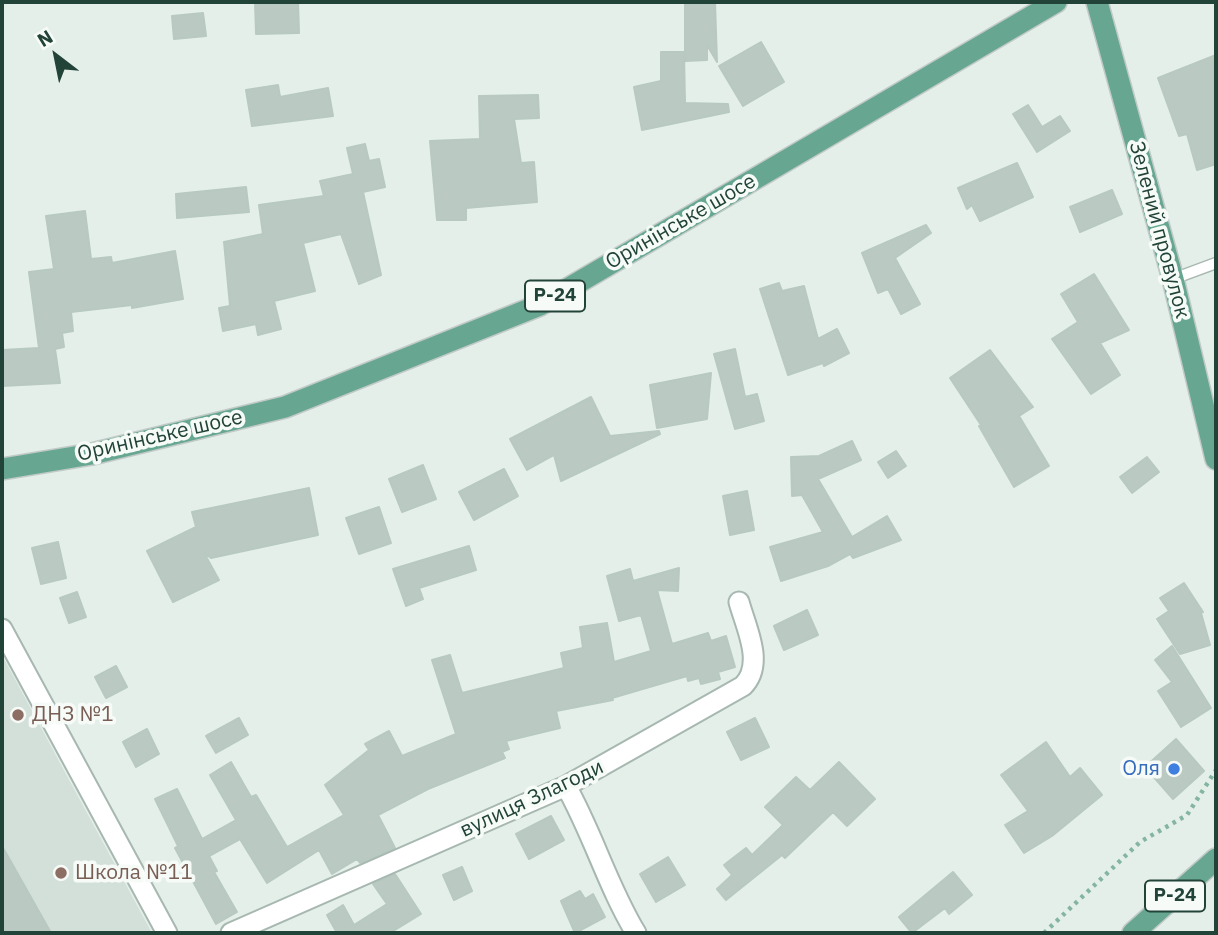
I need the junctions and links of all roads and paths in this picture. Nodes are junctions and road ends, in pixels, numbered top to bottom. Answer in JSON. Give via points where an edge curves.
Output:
{"nodes":[{"id":1,"x":1056,"y":2,"type":"edge"},
{"id":2,"x":1097,"y":2,"type":"edge"},
{"id":3,"x":1216,"y":263,"type":"edge"},
{"id":4,"x":1173,"y":279,"type":"junction"},
{"id":5,"x":1216,"y":459,"type":"edge"},
{"id":6,"x":2,"y":469,"type":"edge"},
{"id":7,"x":739,"y":602,"type":"dead end"},
{"id":8,"x":2,"y":629,"type":"edge"},
{"id":9,"x":1216,"y":771,"type":"edge"},
{"id":10,"x":566,"y":786,"type":"junction"},
{"id":11,"x":1216,"y":859,"type":"edge"},
{"id":12,"x":167,"y":933,"type":"edge"},
{"id":13,"x":231,"y":933,"type":"edge"},
{"id":14,"x":636,"y":933,"type":"edge"},
{"id":15,"x":1044,"y":933,"type":"edge"},
{"id":16,"x":1133,"y":933,"type":"edge"}],
"edges":[{"from":1,"to":6,"type":"main road","name":"Оринінське шосе","number":"Р-24","via":[[540,305],[285,407],[92,454]]},
{"from":2,"to":4,"type":"main road","name":"Зелений провулок"},
{"from":3,"to":4,"type":"lane"},
{"from":4,"to":5,"type":"main road","name":"Зелений провулок"},
{"from":7,"to":10,"type":"street","name":"вулиця Злагоди","via":[[754,660],[749,680]]},
{"from":8,"to":12,"type":"street"},
{"from":9,"to":15,"type":"path","via":[[1187,815],[1140,842]]},
{"from":10,"to":13,"type":"street","name":"вулиця Злагоди"},
{"from":10,"to":14,"type":"street"},
{"from":11,"to":16,"type":"main road","number":"Р-24"}]}
